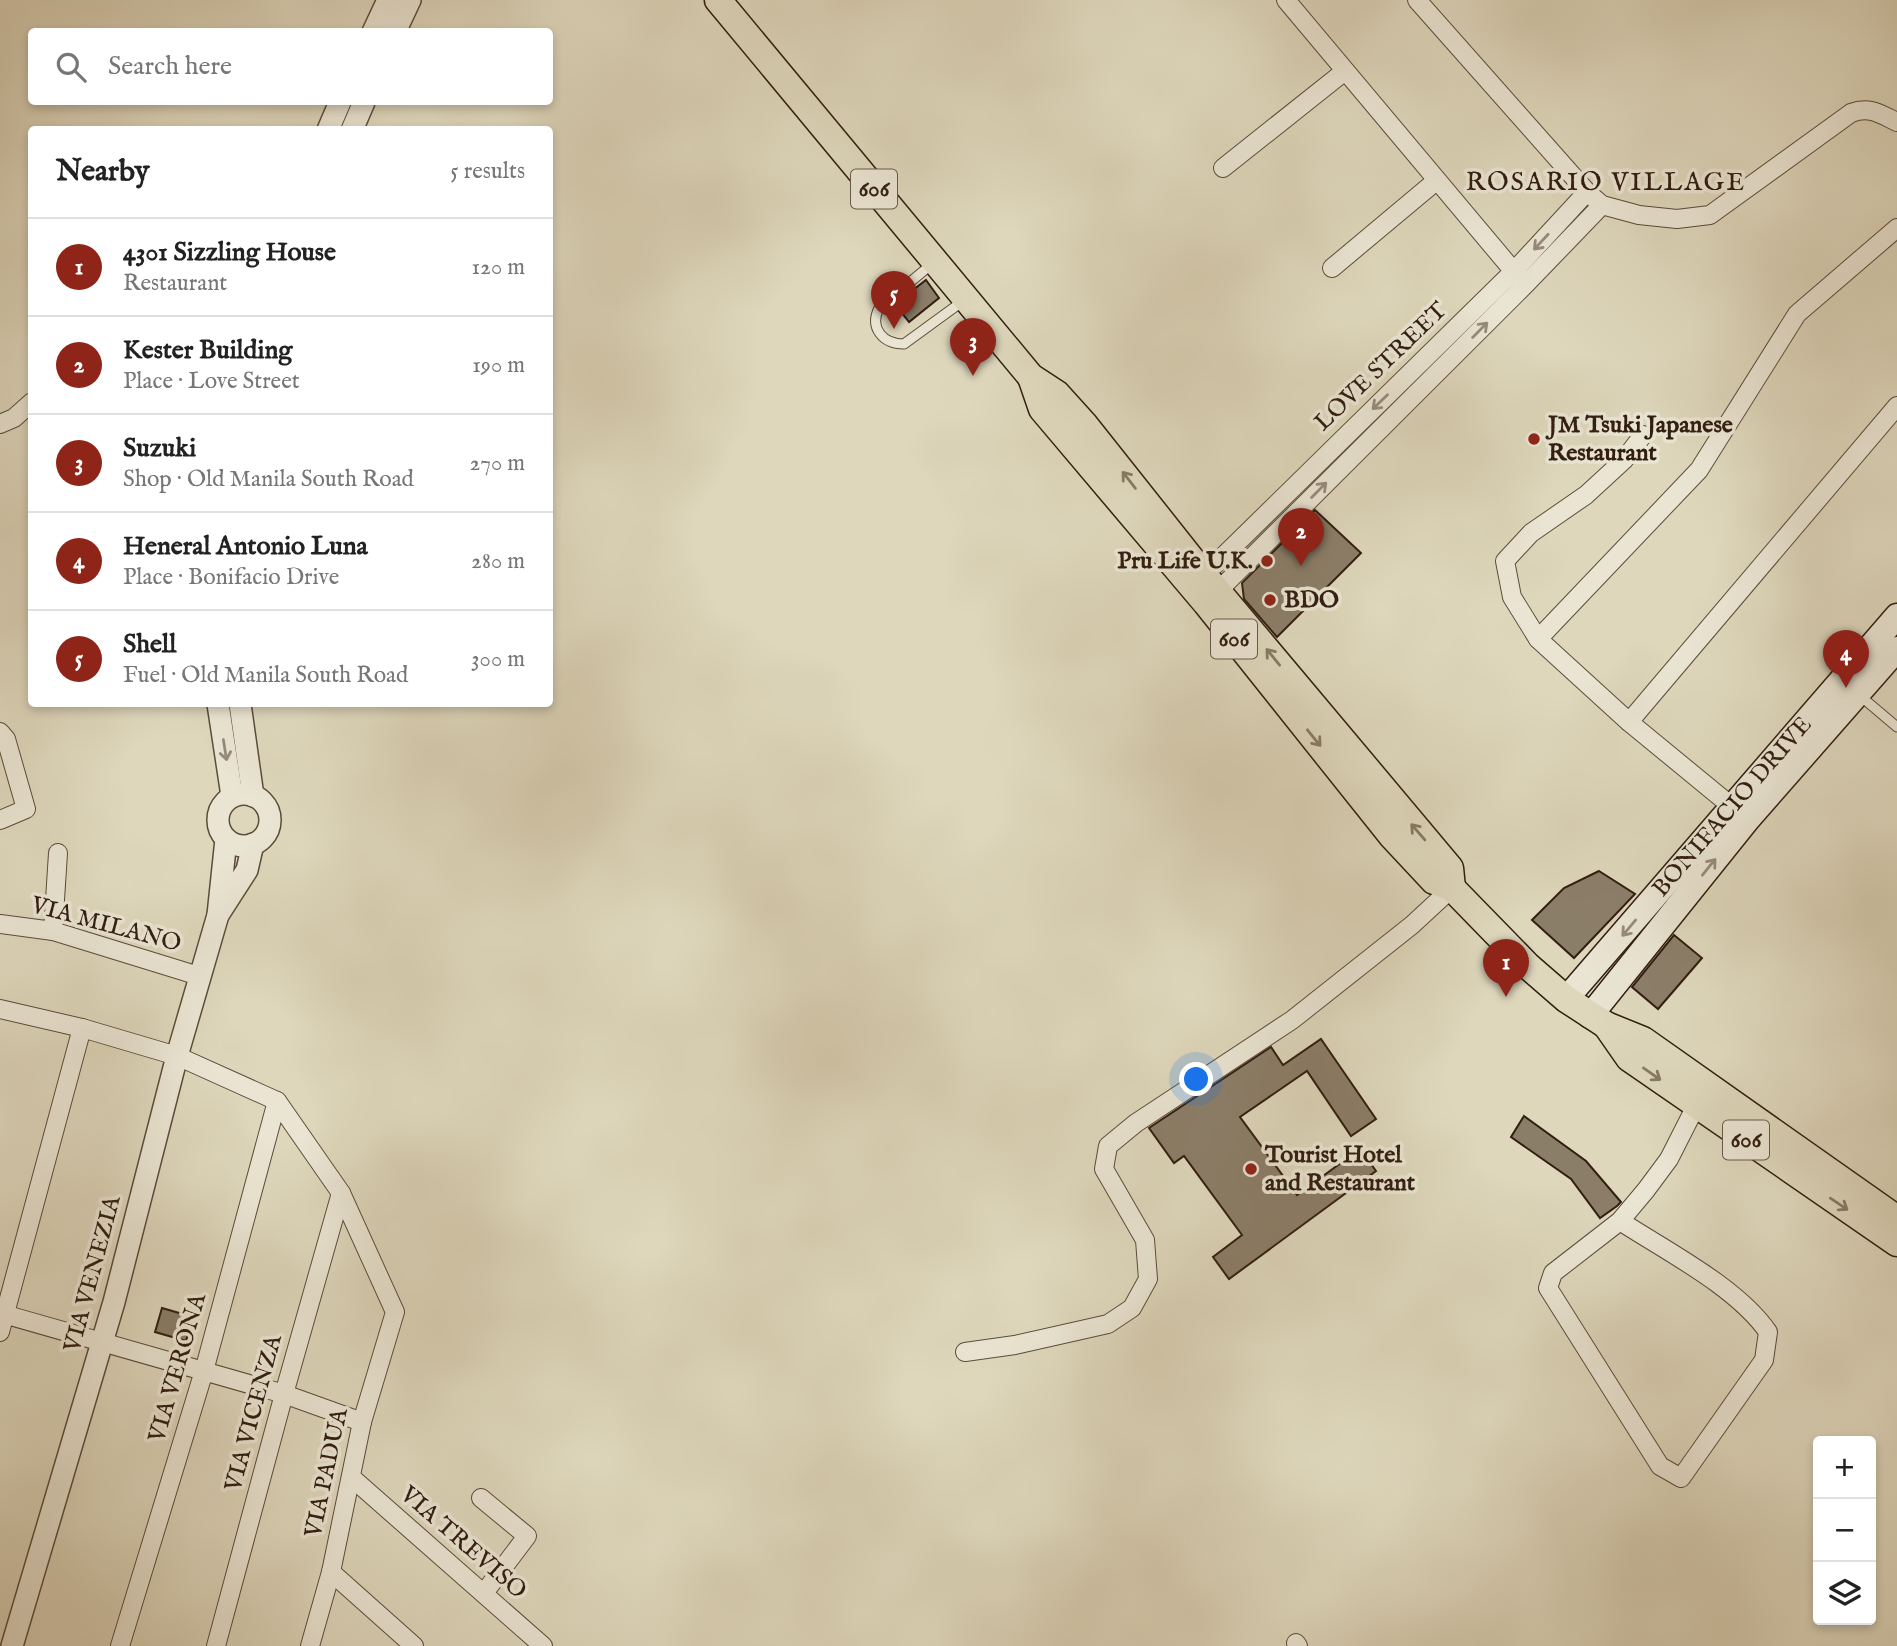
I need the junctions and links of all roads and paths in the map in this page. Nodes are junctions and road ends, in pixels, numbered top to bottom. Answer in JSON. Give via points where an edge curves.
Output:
{"nodes":[{"id":1,"x":388,"y":0,"type":"edge"},
{"id":2,"x":410,"y":0,"type":"edge"},
{"id":3,"x":718,"y":0,"type":"edge"},
{"id":4,"x":1286,"y":0,"type":"edge"},
{"id":5,"x":1417,"y":0,"type":"edge"},
{"id":6,"x":375,"y":28,"type":"edge"},
{"id":7,"x":398,"y":28,"type":"edge"},
{"id":8,"x":1345,"y":71,"type":"junction"},
{"id":9,"x":339,"y":105,"type":"edge"},
{"id":10,"x":363,"y":105,"type":"edge"},
{"id":11,"x":1897,"y":122,"type":"edge"},
{"id":12,"x":330,"y":126,"type":"edge"},
{"id":13,"x":354,"y":126,"type":"edge"},
{"id":14,"x":1223,"y":169,"type":"dead end"},
{"id":15,"x":1436,"y":181,"type":"junction"},
{"id":16,"x":1587,"y":192,"type":"junction"},
{"id":17,"x":1602,"y":205,"type":"junction"},
{"id":18,"x":1897,"y":228,"type":"edge"},
{"id":19,"x":934,"y":262,"type":"junction"},
{"id":20,"x":1332,"y":268,"type":"dead end"},
{"id":21,"x":1519,"y":278,"type":"junction"},
{"id":22,"x":965,"y":299,"type":"junction"},
{"id":23,"x":1897,"y":405,"type":"edge"},
{"id":24,"x":28,"y":406,"type":"edge"},
{"id":25,"x":0,"y":424,"type":"edge"},
{"id":26,"x":1643,"y":435,"type":"dead end"},
{"id":27,"x":1205,"y":589,"type":"junction"},
{"id":28,"x":1897,"y":616,"type":"edge"},
{"id":29,"x":1538,"y":639,"type":"junction"},
{"id":30,"x":1897,"y":649,"type":"edge"},
{"id":31,"x":1858,"y":694,"type":"junction"},
{"id":32,"x":219,"y":707,"type":"edge"},
{"id":33,"x":240,"y":707,"type":"edge"},
{"id":34,"x":1629,"y":722,"type":"junction"},
{"id":35,"x":1897,"y":727,"type":"edge"},
{"id":36,"x":0,"y":732,"type":"edge"},
{"id":37,"x":243,"y":796,"type":"junction"},
{"id":38,"x":1740,"y":812,"type":"junction"},
{"id":39,"x":0,"y":820,"type":"edge"},
{"id":40,"x":226,"y":839,"type":"junction"},
{"id":41,"x":253,"y":844,"type":"junction"},
{"id":42,"x":58,"y":853,"type":"dead end"},
{"id":43,"x":1451,"y":888,"type":"junction"},
{"id":44,"x":218,"y":915,"type":"junction"},
{"id":45,"x":0,"y":924,"type":"edge"},
{"id":46,"x":53,"y":931,"type":"junction"},
{"id":47,"x":199,"y":976,"type":"junction"},
{"id":48,"x":1566,"y":999,"type":"junction"},
{"id":49,"x":0,"y":1009,"type":"edge"},
{"id":50,"x":1598,"y":1021,"type":"junction"},
{"id":51,"x":82,"y":1028,"type":"junction"},
{"id":52,"x":177,"y":1056,"type":"junction"},
{"id":53,"x":1701,"y":1096,"type":"junction"},
{"id":54,"x":277,"y":1101,"type":"junction"},
{"id":55,"x":1812,"y":1173,"type":"junction"},
{"id":56,"x":341,"y":1193,"type":"junction"},
{"id":57,"x":1897,"y":1219,"type":"edge"},
{"id":58,"x":1620,"y":1221,"type":"junction"},
{"id":59,"x":1897,"y":1243,"type":"edge"},
{"id":60,"x":2,"y":1320,"type":"edge"},
{"id":61,"x":102,"y":1342,"type":"junction"},
{"id":62,"x":965,"y":1352,"type":"dead end"},
{"id":63,"x":204,"y":1371,"type":"junction"},
{"id":64,"x":284,"y":1394,"type":"junction"},
{"id":65,"x":362,"y":1422,"type":"junction"},
{"id":66,"x":351,"y":1477,"type":"junction"},
{"id":67,"x":481,"y":1498,"type":"dead end"},
{"id":68,"x":331,"y":1572,"type":"junction"},
{"id":69,"x":484,"y":1594,"type":"junction"},
{"id":70,"x":10,"y":1643,"type":"edge"},
{"id":71,"x":120,"y":1646,"type":"edge"},
{"id":72,"x":216,"y":1646,"type":"edge"},
{"id":73,"x":310,"y":1646,"type":"edge"},
{"id":74,"x":414,"y":1646,"type":"edge"},
{"id":75,"x":543,"y":1646,"type":"edge"}],
"edges":[{"from":1,"to":6,"type":"street"},
{"from":2,"to":7,"type":"street"},
{"from":3,"to":19,"type":"main road","number":"606"},
{"from":4,"to":8,"type":"street"},
{"from":5,"to":16,"type":"street"},
{"from":8,"to":14,"type":"street"},
{"from":8,"to":15,"type":"street"},
{"from":9,"to":12,"type":"street"},
{"from":10,"to":13,"type":"street"},
{"from":11,"to":17,"type":"street","via":[[1867,108],[1851,113],[1710,215],[1677,219]]},
{"from":15,"to":20,"type":"street"},
{"from":15,"to":21,"type":"street"},
{"from":16,"to":17,"type":"street"},
{"from":16,"to":21,"type":"street","name":"LOVE STREET","one_way":true},
{"from":17,"to":21,"type":"street","name":"LOVE STREET"},
{"from":18,"to":29,"type":"street","via":[[1797,314],[1699,470]]},
{"from":19,"to":22,"type":"main road","number":"606"},
{"from":19,"to":22,"type":"lane","via":[[879,308],[876,327],[885,340],[904,344]]},
{"from":21,"to":27,"type":"street","name":"LOVE STREET"},
{"from":22,"to":27,"type":"main road","number":"606","via":[[1031,377],[1042,409]]},
{"from":23,"to":34,"type":"street"},
{"from":24,"to":25,"type":"street"},
{"from":26,"to":29,"type":"street","via":[[1586,495],[1531,533],[1505,561],[1512,597]]},
{"from":27,"to":43,"type":"main road","number":"606","via":[[1391,835],[1434,881]]},
{"from":28,"to":38,"type":"main road","name":"BONIFACIO DRIVE"},
{"from":29,"to":34,"type":"street"},
{"from":30,"to":31,"type":"main road","name":"BONIFACIO DRIVE"},
{"from":31,"to":35,"type":"lane"},
{"from":31,"to":38,"type":"main road","name":"BONIFACIO DRIVE"},
{"from":32,"to":37,"type":"street","one_way":true},
{"from":33,"to":37,"type":"street"},
{"from":34,"to":38,"type":"street"},
{"from":36,"to":39,"type":"street","via":[[26,808]]},
{"from":37,"to":40,"type":"street","via":[[220,808],[218,825]]},
{"from":37,"to":41,"type":"street","via":[[267,807],[270,825]]},
{"from":38,"to":48,"type":"main road","name":"BONIFACIO DRIVE","one_way":true},
{"from":50,"to":38,"type":"main road","name":"BONIFACIO DRIVE","one_way":true},
{"from":40,"to":41,"type":"street","via":[[239,846]]},
{"from":40,"to":44,"type":"street"},
{"from":41,"to":44,"type":"street","via":[[247,870]]},
{"from":42,"to":46,"type":"street"},
{"from":43,"to":48,"type":"main road","number":"606"},
{"from":43,"to":62,"type":"street","via":[[1412,925],[1292,1020],[1108,1146],[1104,1169],[1145,1240],[1148,1279],[1132,1308],[1108,1324]]},
{"from":44,"to":47,"type":"street","name":"VIA VENEZIA"},
{"from":45,"to":46,"type":"street","name":"VIA MILANO"},
{"from":46,"to":47,"type":"street","name":"VIA MILANO"},
{"from":47,"to":52,"type":"street","name":"VIA VENEZIA"},
{"from":48,"to":50,"type":"main road","number":"606"},
{"from":49,"to":51,"type":"street"},
{"from":50,"to":53,"type":"main road","number":"606","via":[[1643,1040]]},
{"from":51,"to":52,"type":"street"},
{"from":51,"to":60,"type":"street"},
{"from":52,"to":54,"type":"street"},
{"from":52,"to":61,"type":"street","name":"VIA VENEZIA"},
{"from":53,"to":55,"type":"main road","number":"606"},
{"from":53,"to":58,"type":"street","via":[[1669,1159]]},
{"from":54,"to":56,"type":"street"},
{"from":54,"to":63,"type":"street","name":"VIA VERONA"},
{"from":55,"to":57,"type":"main road","number":"606"},
{"from":55,"to":59,"type":"main road","number":"606","one_way":true},
{"from":56,"to":64,"type":"street","name":"VIA VICENZA"},
{"from":56,"to":65,"type":"street","name":"VIA PADUA","via":[[395,1312]]},
{"from":58,"to":58,"type":"street","via":[[1553,1273],[1548,1288],[1660,1466],[1681,1478],[1764,1360],[1768,1332],[1733,1294]]},
{"from":60,"to":61,"type":"street"},
{"from":61,"to":63,"type":"street"},
{"from":61,"to":70,"type":"street","name":"VIA VENEZIA"},
{"from":63,"to":64,"type":"street"},
{"from":63,"to":71,"type":"street","name":"VIA VERONA"},
{"from":64,"to":65,"type":"street"},
{"from":64,"to":72,"type":"street","name":"VIA VICENZA"},
{"from":65,"to":66,"type":"street","name":"VIA PADUA"},
{"from":66,"to":68,"type":"street","name":"VIA PADUA"},
{"from":66,"to":69,"type":"street","name":"VIA TREVISO"},
{"from":67,"to":69,"type":"street","via":[[527,1536]]},
{"from":68,"to":73,"type":"street","name":"VIA PADUA"},
{"from":68,"to":74,"type":"street"},
{"from":69,"to":75,"type":"street","name":"VIA TREVISO"}]}
